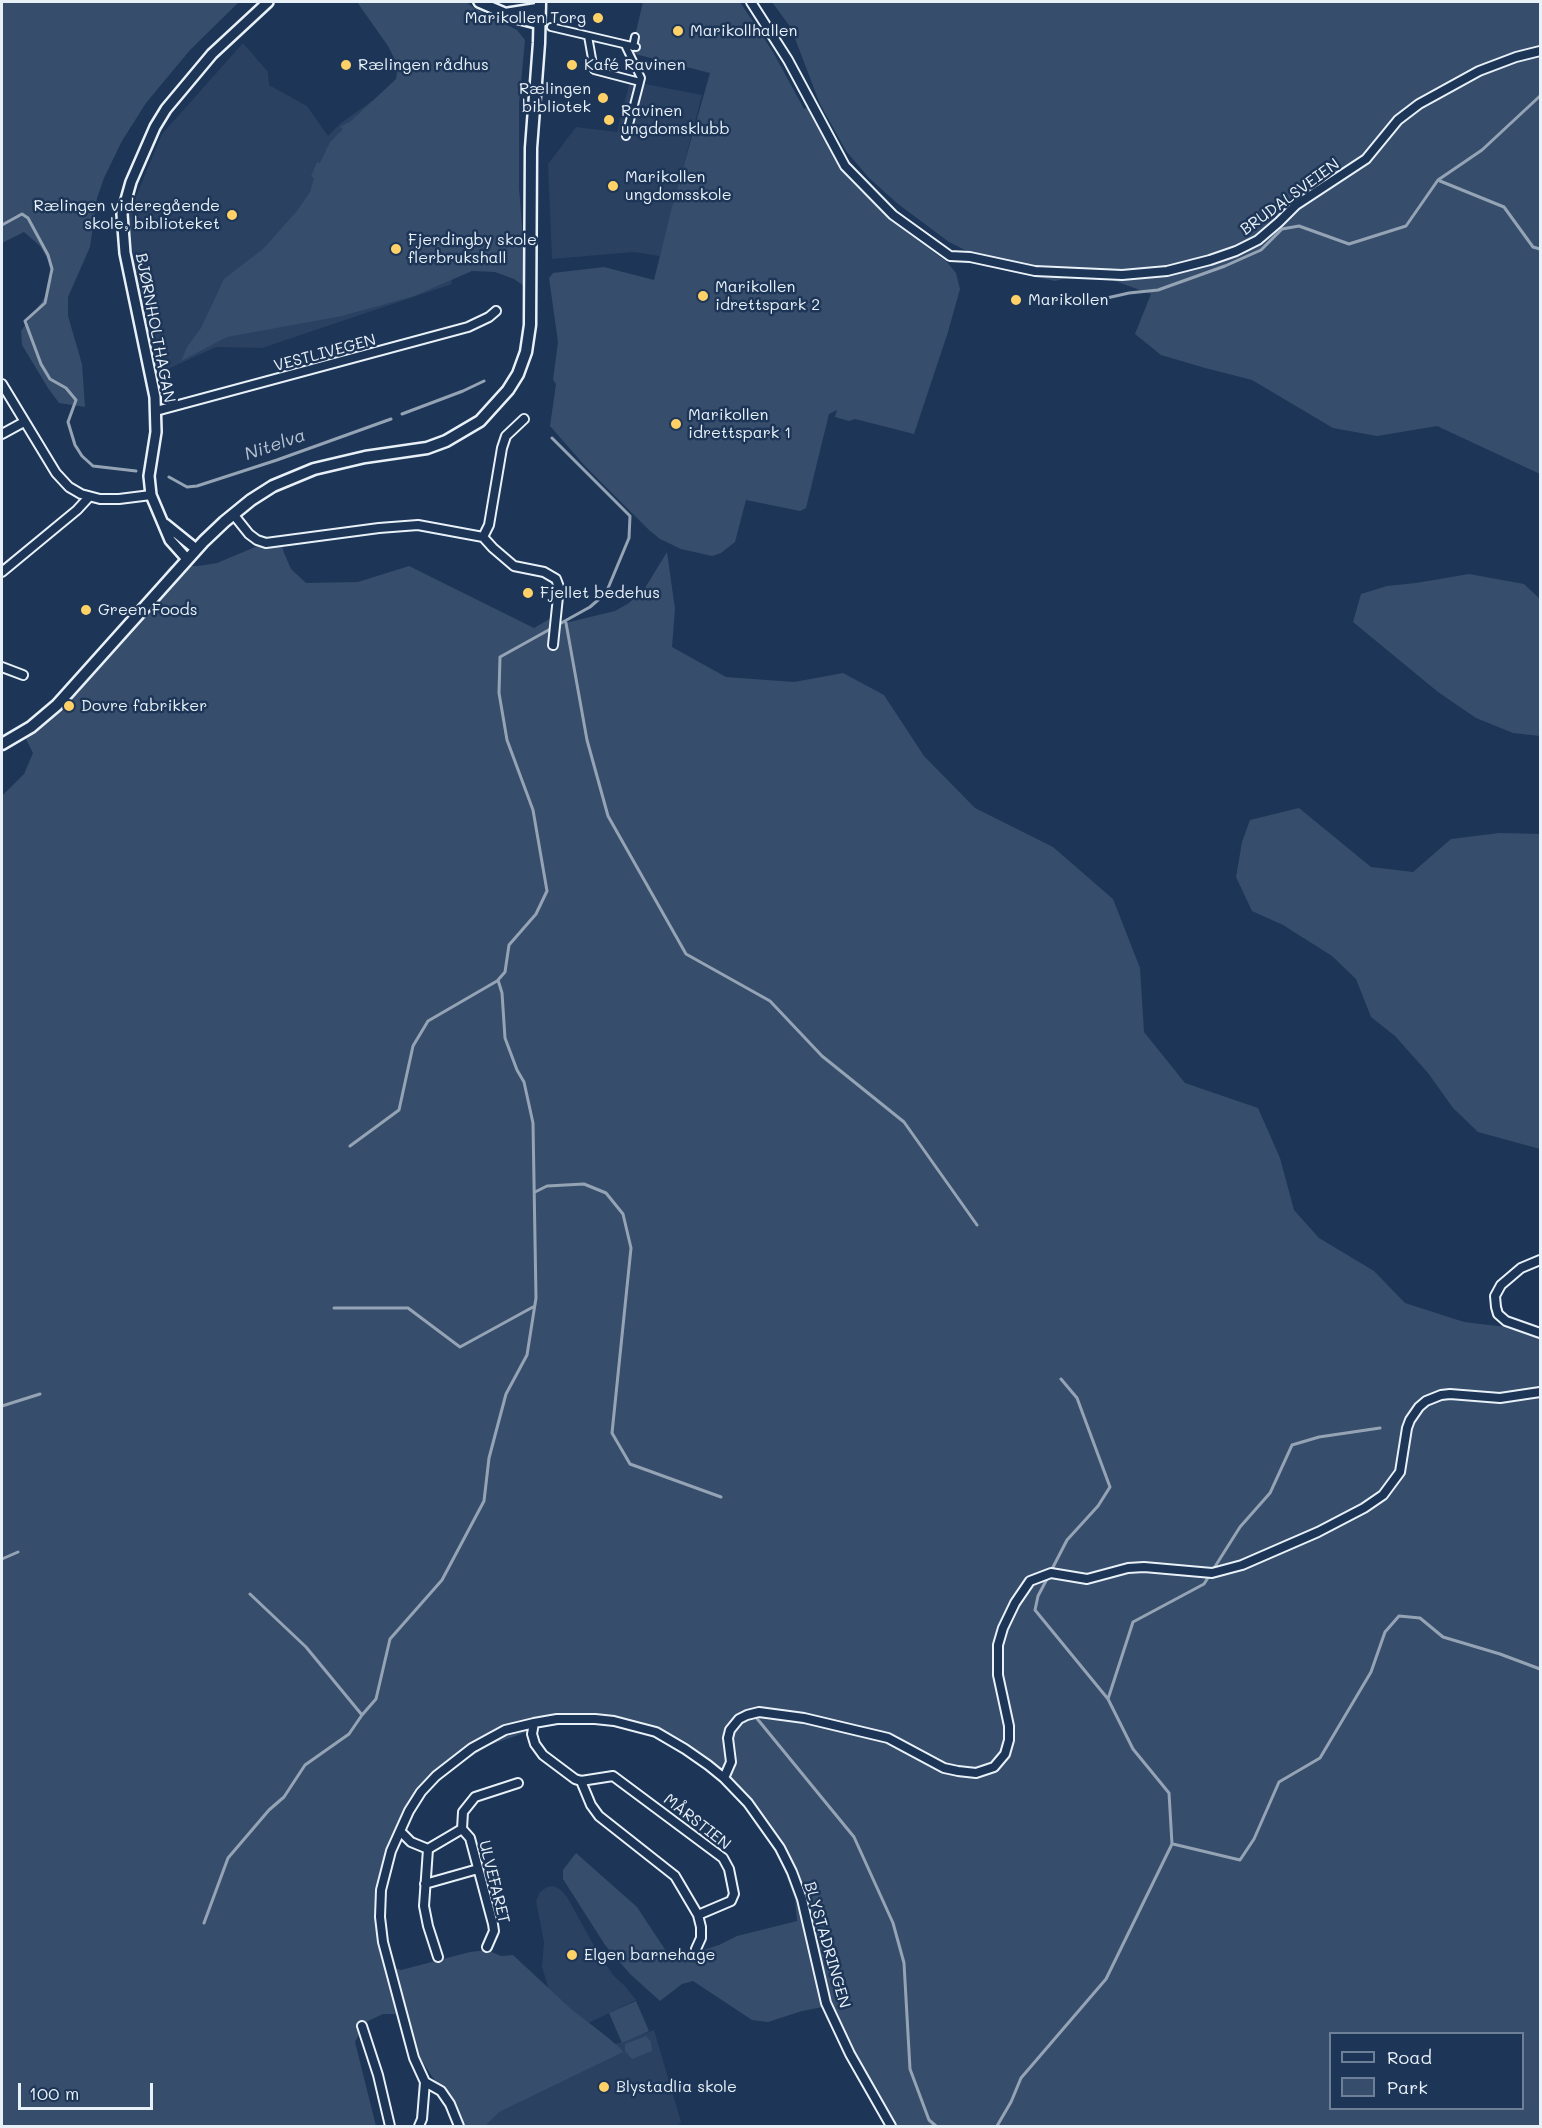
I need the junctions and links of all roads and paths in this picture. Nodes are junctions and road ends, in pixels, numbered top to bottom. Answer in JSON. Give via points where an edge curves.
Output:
{"nodes":[{"id":1,"x":268,"y":2,"type":"edge"},
{"id":2,"x":479,"y":2,"type":"edge"},
{"id":3,"x":751,"y":2,"type":"edge"},
{"id":4,"x":540,"y":5,"type":"edge"},
{"id":5,"x":508,"y":13,"type":"junction"},
{"id":6,"x":540,"y":24,"type":"junction"},
{"id":7,"x":551,"y":27,"type":"dead end"},
{"id":8,"x":588,"y":36,"type":"junction"},
{"id":9,"x":636,"y":37,"type":"dead end"},
{"id":10,"x":625,"y":45,"type":"junction"},
{"id":11,"x":1540,"y":51,"type":"edge"},
{"id":12,"x":640,"y":82,"type":"junction"},
{"id":13,"x":626,"y":136,"type":"dead end"},
{"id":14,"x":496,"y":311,"type":"dead end"},
{"id":15,"x":2,"y":384,"type":"edge"},
{"id":16,"x":156,"y":411,"type":"junction"},
{"id":17,"x":524,"y":419,"type":"dead end"},
{"id":18,"x":24,"y":422,"type":"junction"},
{"id":19,"x":2,"y":434,"type":"edge"},
{"id":20,"x":151,"y":495,"type":"junction"},
{"id":21,"x":89,"y":496,"type":"junction"},
{"id":22,"x":233,"y":514,"type":"junction"},
{"id":23,"x":164,"y":523,"type":"junction"},
{"id":24,"x":483,"y":537,"type":"junction"},
{"id":25,"x":196,"y":549,"type":"junction"},
{"id":26,"x":188,"y":559,"type":"junction"},
{"id":27,"x":2,"y":572,"type":"edge"},
{"id":28,"x":553,"y":645,"type":"dead end"},
{"id":29,"x":2,"y":668,"type":"edge"},
{"id":30,"x":23,"y":675,"type":"dead end"},
{"id":31,"x":2,"y":744,"type":"edge"},
{"id":32,"x":1540,"y":1260,"type":"edge"},
{"id":33,"x":1540,"y":1333,"type":"edge"},
{"id":34,"x":1540,"y":1392,"type":"edge"},
{"id":35,"x":534,"y":1722,"type":"junction"},
{"id":36,"x":724,"y":1778,"type":"junction"},
{"id":37,"x":581,"y":1781,"type":"junction"},
{"id":38,"x":518,"y":1783,"type":"dead end"},
{"id":39,"x":462,"y":1829,"type":"junction"},
{"id":40,"x":400,"y":1831,"type":"junction"},
{"id":41,"x":428,"y":1849,"type":"junction"},
{"id":42,"x":478,"y":1869,"type":"junction"},
{"id":43,"x":425,"y":1884,"type":"junction"},
{"id":44,"x":698,"y":1916,"type":"junction"},
{"id":45,"x":487,"y":1947,"type":"dead end"},
{"id":46,"x":696,"y":1949,"type":"dead end"},
{"id":47,"x":438,"y":1957,"type":"dead end"},
{"id":48,"x":362,"y":2026,"type":"dead end"},
{"id":49,"x":425,"y":2082,"type":"junction"},
{"id":50,"x":390,"y":2127,"type":"edge"},
{"id":51,"x":419,"y":2127,"type":"edge"},
{"id":52,"x":459,"y":2127,"type":"edge"},
{"id":53,"x":891,"y":2127,"type":"edge"}],
"edges":[{"from":1,"to":16,"type":"street","name":"BJØRNHOLTHAGAN","via":[[171,101],[152,134],[124,203],[123,246]]},
{"from":2,"to":5,"type":"street"},
{"from":3,"to":11,"type":"street","name":"BRUDALSVEIEN","via":[[852,176],[893,215],[950,256],[970,256],[1027,270],[1122,274],[1167,271],[1236,251],[1258,240],[1296,205],[1366,159],[1398,120],[1419,104],[1479,71]]},
{"from":4,"to":5,"type":"street"},
{"from":4,"to":6,"type":"main road"},
{"from":5,"to":6,"type":"street"},
{"from":6,"to":22,"type":"main road","via":[[531,148],[530,326],[526,352],[508,390],[480,421],[446,441],[314,469],[273,486]]},
{"from":7,"to":8,"type":"street"},
{"from":8,"to":10,"type":"street"},
{"from":8,"to":12,"type":"street","via":[[594,70]]},
{"from":9,"to":10,"type":"street","via":[[635,47]]},
{"from":10,"to":12,"type":"street"},
{"from":12,"to":13,"type":"street"},
{"from":14,"to":16,"type":"street","name":"VESTLIVEGEN","via":[[468,327]]},
{"from":15,"to":18,"type":"street"},
{"from":16,"to":20,"type":"street","name":"BJØRNHOLTHAGAN","via":[[149,466]]},
{"from":17,"to":24,"type":"street","via":[[506,436],[489,525]]},
{"from":18,"to":19,"type":"street"},
{"from":18,"to":21,"type":"street","via":[[56,474],[69,487]]},
{"from":20,"to":21,"type":"street","via":[[108,500]]},
{"from":20,"to":23,"type":"street"},
{"from":21,"to":27,"type":"street"},
{"from":22,"to":24,"type":"street","via":[[249,534],[266,543],[418,525]]},
{"from":22,"to":25,"type":"main road"},
{"from":23,"to":25,"type":"street"},
{"from":23,"to":26,"type":"street","via":[[175,547]]},
{"from":24,"to":28,"type":"street","via":[[514,566],[544,572],[556,579],[559,587]]},
{"from":25,"to":26,"type":"main road"},
{"from":26,"to":31,"type":"main road","via":[[57,705]]},
{"from":29,"to":30,"type":"street"},
{"from":32,"to":33,"type":"street","via":[[1521,1268],[1501,1285],[1495,1296],[1498,1314],[1506,1321]]},
{"from":34,"to":36,"type":"street","via":[[1500,1398],[1450,1394],[1426,1401],[1410,1420],[1400,1472],[1383,1495],[1318,1532],[1242,1564],[1212,1573],[1144,1567],[1087,1579],[1051,1573],[1030,1581],[1015,1603],[998,1646],[998,1675],[1009,1740],[1005,1754],[994,1767],[976,1773],[958,1771],[888,1738],[804,1718],[759,1712],[739,1719],[730,1730],[731,1762]]},
{"from":35,"to":36,"type":"street","name":"BLYSTADRINGEN","via":[[595,1719],[656,1732]]},
{"from":35,"to":37,"type":"street","via":[[532,1734],[543,1755]]},
{"from":35,"to":40,"type":"street","name":"BLYSTADRINGEN","via":[[505,1730],[454,1761],[422,1792]]},
{"from":36,"to":53,"type":"street","name":"BLYSTADRINGEN","via":[[748,1803],[780,1848],[802,1899],[826,2003]]},
{"from":37,"to":44,"type":"street","via":[[599,1816],[675,1876]]},
{"from":37,"to":44,"type":"street","name":"MÅRSTIEN","via":[[613,1776],[723,1858],[734,1894],[731,1901]]},
{"from":38,"to":39,"type":"street","via":[[475,1797],[463,1812]]},
{"from":39,"to":41,"type":"street","name":"ULVEFARET"},
{"from":39,"to":42,"type":"street","name":"ULVEFARET","via":[[470,1838]]},
{"from":40,"to":41,"type":"street","via":[[411,1842]]},
{"from":40,"to":49,"type":"street","name":"BLYSTADRINGEN","via":[[386,1868],[380,1917],[414,2058]]},
{"from":41,"to":43,"type":"street"},
{"from":42,"to":43,"type":"street"},
{"from":42,"to":45,"type":"street","name":"ULVEFARET","via":[[494,1931]]},
{"from":43,"to":47,"type":"street","via":[[424,1906]]},
{"from":44,"to":46,"type":"street","via":[[701,1938]]},
{"from":48,"to":50,"type":"street"},
{"from":49,"to":51,"type":"street"},
{"from":49,"to":52,"type":"street","via":[[441,2091]]}]}
